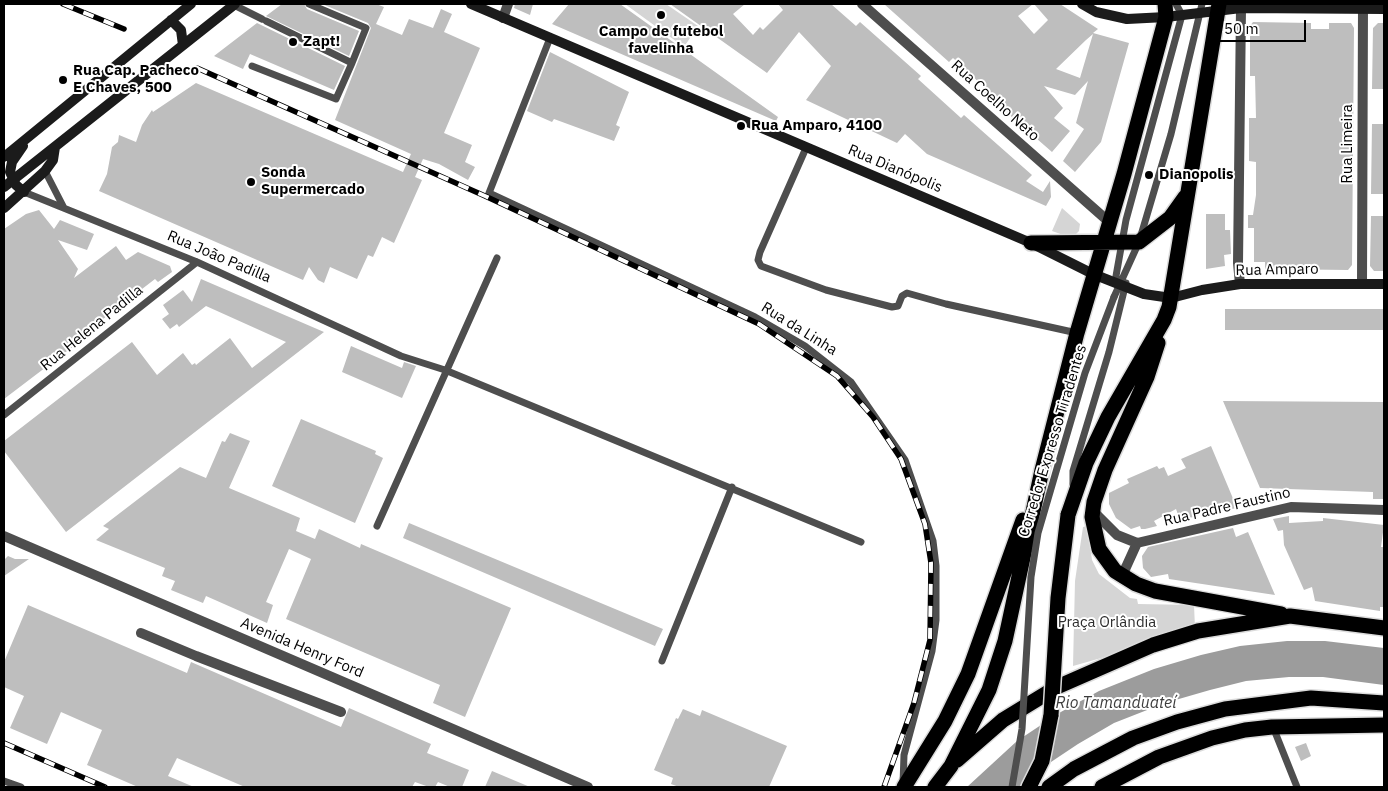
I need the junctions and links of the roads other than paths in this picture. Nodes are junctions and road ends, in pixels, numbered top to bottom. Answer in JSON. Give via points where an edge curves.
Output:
{"nodes":[{"id":1,"x":191,"y":4,"type":"edge"},
{"id":2,"x":235,"y":4,"type":"edge"},
{"id":3,"x":309,"y":4,"type":"edge"},
{"id":4,"x":471,"y":4,"type":"edge"},
{"id":5,"x":508,"y":4,"type":"edge"},
{"id":6,"x":862,"y":4,"type":"edge"},
{"id":7,"x":1082,"y":4,"type":"edge"},
{"id":8,"x":1176,"y":4,"type":"edge"},
{"id":9,"x":1363,"y":6,"type":"edge"},
{"id":10,"x":1219,"y":7,"type":"edge"},
{"id":11,"x":1202,"y":8,"type":"edge"},
{"id":12,"x":1241,"y":8,"type":"junction"},
{"id":13,"x":1384,"y":9,"type":"edge"},
{"id":14,"x":1165,"y":10,"type":"edge"},
{"id":15,"x":1182,"y":15,"type":"junction"},
{"id":16,"x":503,"y":18,"type":"junction"},
{"id":17,"x":171,"y":20,"type":"junction"},
{"id":18,"x":550,"y":38,"type":"junction"},
{"id":19,"x":183,"y":45,"type":"junction"},
{"id":20,"x":352,"y":63,"type":"junction"},
{"id":21,"x":252,"y":66,"type":"dead end"},
{"id":22,"x":29,"y":136,"type":"junction"},
{"id":23,"x":17,"y":146,"type":"junction"},
{"id":24,"x":4,"y":148,"type":"edge"},
{"id":25,"x":55,"y":148,"type":"junction"},
{"id":26,"x":806,"y":148,"type":"junction"},
{"id":27,"x":4,"y":157,"type":"edge"},
{"id":28,"x":45,"y":171,"type":"junction"},
{"id":29,"x":13,"y":180,"type":"junction"},
{"id":30,"x":4,"y":188,"type":"edge"},
{"id":31,"x":1188,"y":191,"type":"junction"},
{"id":32,"x":24,"y":192,"type":"junction"},
{"id":33,"x":4,"y":208,"type":"edge"},
{"id":34,"x":64,"y":208,"type":"junction"},
{"id":35,"x":1108,"y":222,"type":"junction"},
{"id":36,"x":1138,"y":242,"type":"junction"},
{"id":37,"x":1031,"y":243,"type":"junction"},
{"id":38,"x":1102,"y":243,"type":"junction"},
{"id":39,"x":1122,"y":244,"type":"junction"},
{"id":40,"x":497,"y":258,"type":"dead end"},
{"id":41,"x":197,"y":262,"type":"junction"},
{"id":42,"x":1094,"y":274,"type":"junction"},
{"id":43,"x":1240,"y":284,"type":"junction"},
{"id":44,"x":1362,"y":284,"type":"junction"},
{"id":45,"x":1384,"y":284,"type":"edge"},
{"id":46,"x":1122,"y":286,"type":"junction"},
{"id":47,"x":1171,"y":298,"type":"junction"},
{"id":48,"x":1164,"y":320,"type":"junction"},
{"id":49,"x":1077,"y":333,"type":"junction"},
{"id":50,"x":445,"y":370,"type":"junction"},
{"id":51,"x":4,"y":415,"type":"edge"},
{"id":52,"x":1042,"y":470,"type":"junction"},
{"id":53,"x":732,"y":487,"type":"junction"},
{"id":54,"x":1073,"y":497,"type":"junction"},
{"id":55,"x":1092,"y":510,"type":"junction"},
{"id":56,"x":1384,"y":510,"type":"edge"},
{"id":57,"x":377,"y":526,"type":"dead end"},
{"id":58,"x":4,"y":536,"type":"edge"},
{"id":59,"x":861,"y":542,"type":"dead end"},
{"id":60,"x":1137,"y":544,"type":"junction"},
{"id":61,"x":1122,"y":576,"type":"junction"},
{"id":62,"x":1290,"y":616,"type":"junction"},
{"id":63,"x":1384,"y":628,"type":"edge"},
{"id":64,"x":141,"y":633,"type":"dead end"},
{"id":65,"x":662,"y":661,"type":"dead end"},
{"id":66,"x":1379,"y":702,"type":"edge"},
{"id":67,"x":340,"y":712,"type":"dead end"},
{"id":68,"x":1384,"y":725,"type":"edge"},
{"id":69,"x":1272,"y":727,"type":"junction"},
{"id":70,"x":951,"y":766,"type":"junction"},
{"id":71,"x":4,"y":781,"type":"edge"},
{"id":72,"x":21,"y":787,"type":"edge"},
{"id":73,"x":588,"y":787,"type":"edge"},
{"id":74,"x":903,"y":787,"type":"edge"},
{"id":75,"x":935,"y":787,"type":"edge"},
{"id":76,"x":1012,"y":787,"type":"edge"},
{"id":77,"x":1029,"y":787,"type":"edge"},
{"id":78,"x":1049,"y":787,"type":"edge"},
{"id":79,"x":1102,"y":787,"type":"edge"},
{"id":80,"x":1297,"y":787,"type":"edge"}],
"edges":[{"from":1,"to":17,"type":"street"},
{"from":2,"to":19,"type":"street"},
{"from":2,"to":20,"type":"lane"},
{"from":3,"to":20,"type":"lane","via":[[366,28]]},
{"from":4,"to":16,"type":"street","name":"Rua Dianópolis"},
{"from":5,"to":16,"type":"street"},
{"from":6,"to":35,"type":"street","name":"Rua Coelho Neto"},
{"from":7,"to":14,"type":"street","via":[[1096,12],[1128,18]]},
{"from":8,"to":15,"type":"lane"},
{"from":9,"to":12,"type":"street"},
{"from":9,"to":13,"type":"street"},
{"from":9,"to":44,"type":"street","name":"Rua Limeira"},
{"from":10,"to":11,"type":"street"},
{"from":10,"to":12,"type":"street"},
{"from":10,"to":31,"type":"highway"},
{"from":11,"to":15,"type":"street"},
{"from":11,"to":36,"type":"lane","name":"Corredor Expresso Tiradentes","via":[[1171,134]]},
{"from":12,"to":43,"type":"street"},
{"from":14,"to":15,"type":"street"},
{"from":14,"to":35,"type":"highway","via":[[1124,174]]},
{"from":15,"to":39,"type":"lane","name":"Corredor Expresso Tiradentes"},
{"from":16,"to":18,"type":"street","name":"Rua Dianópolis"},
{"from":17,"to":19,"type":"street","via":[[182,30]]},
{"from":17,"to":22,"type":"street"},
{"from":18,"to":26,"type":"street","name":"Rua Dianópolis"},
{"from":18,"to":74,"type":"lane","name":"Rua da Linha","via":[[489,193],[756,317],[805,346],[851,382],[904,460],[933,541],[936,620],[932,651],[904,755]]},
{"from":19,"to":25,"type":"street"},
{"from":20,"to":21,"type":"lane","via":[[336,99]]},
{"from":22,"to":23,"type":"street"},
{"from":22,"to":29,"type":"street","via":[[12,162],[10,172]]},
{"from":23,"to":24,"type":"street"},
{"from":23,"to":27,"type":"street"},
{"from":25,"to":28,"type":"street","via":[[53,160]]},
{"from":25,"to":29,"type":"street"},
{"from":26,"to":37,"type":"street","name":"Rua Dianópolis"},
{"from":26,"to":49,"type":"lane","via":[[760,252],[760,266],[826,290],[894,307],[898,306],[904,294],[909,293]]},
{"from":28,"to":32,"type":"street"},
{"from":28,"to":34,"type":"lane"},
{"from":29,"to":30,"type":"street"},
{"from":29,"to":32,"type":"street"},
{"from":31,"to":36,"type":"highway","via":[[1170,218]]},
{"from":31,"to":47,"type":"highway"},
{"from":32,"to":33,"type":"street"},
{"from":32,"to":34,"type":"lane","name":"Rua João Padilla"},
{"from":34,"to":41,"type":"lane","name":"Rua João Padilla"},
{"from":35,"to":38,"type":"highway"},
{"from":36,"to":39,"type":"highway"},
{"from":36,"to":46,"type":"lane","name":"Corredor Expresso Tiradentes"},
{"from":37,"to":38,"type":"highway"},
{"from":37,"to":42,"type":"street","name":"Rua Dianópolis"},
{"from":38,"to":39,"type":"highway"},
{"from":38,"to":42,"type":"highway"},
{"from":39,"to":46,"type":"lane","name":"Corredor Expresso Tiradentes","via":[[1116,276]]},
{"from":40,"to":50,"type":"lane"},
{"from":41,"to":50,"type":"lane","name":"Rua João Padilla","via":[[401,356]]},
{"from":41,"to":51,"type":"lane","name":"Rua Helena Padilla"},
{"from":42,"to":46,"type":"street","name":"Rua Dianópolis"},
{"from":42,"to":49,"type":"highway"},
{"from":43,"to":44,"type":"street","name":"Rua Amparo"},
{"from":43,"to":47,"type":"street","name":"Rua Amparo"},
{"from":44,"to":45,"type":"street","name":"Rua Amparo"},
{"from":46,"to":47,"type":"street","name":"Rua Dianópolis","via":[[1144,294]]},
{"from":46,"to":54,"type":"lane","via":[[1109,352],[1073,471]]},
{"from":46,"to":76,"type":"lane","name":"Corredor Expresso Tiradentes","bridge":true,"via":[[1114,297],[1085,374],[1038,533],[1031,577],[1022,729]]},
{"from":47,"to":48,"type":"highway"},
{"from":48,"to":54,"type":"highway","via":[[1108,417]]},
{"from":48,"to":55,"type":"highway","via":[[1150,368],[1105,470]]},
{"from":49,"to":52,"type":"highway"},
{"from":50,"to":53,"type":"lane","name":"Rua João Padilla"},
{"from":50,"to":57,"type":"lane"},
{"from":52,"to":70,"type":"highway","via":[[998,667]]},
{"from":52,"to":74,"type":"highway","via":[[968,674],[945,721]]},
{"from":53,"to":59,"type":"lane","name":"Rua João Padilla"},
{"from":53,"to":65,"type":"lane"},
{"from":54,"to":77,"type":"highway","bridge":true,"via":[[1058,598],[1050,727],[1042,761]]},
{"from":55,"to":60,"type":"street","via":[[1117,535]]},
{"from":55,"to":61,"type":"highway","via":[[1099,549],[1109,565]]},
{"from":56,"to":60,"type":"street","name":"Rua Padre Faustino","via":[[1291,506]]},
{"from":58,"to":73,"type":"street","name":"Avenida Henry Ford"},
{"from":60,"to":61,"type":"street"},
{"from":61,"to":62,"type":"highway","via":[[1155,591]]},
{"from":62,"to":63,"type":"highway"},
{"from":62,"to":70,"type":"highway","via":[[1198,631],[1096,668],[1057,686],[1004,720]]},
{"from":64,"to":67,"type":"street"},
{"from":66,"to":78,"type":"highway","via":[[1311,698],[1225,709],[1133,738],[1074,769]]},
{"from":68,"to":69,"type":"highway"},
{"from":69,"to":79,"type":"highway","via":[[1245,730],[1190,745],[1159,757]]},
{"from":69,"to":80,"type":"lane"},
{"from":70,"to":75,"type":"highway"},
{"from":71,"to":72,"type":"lane"}]}
